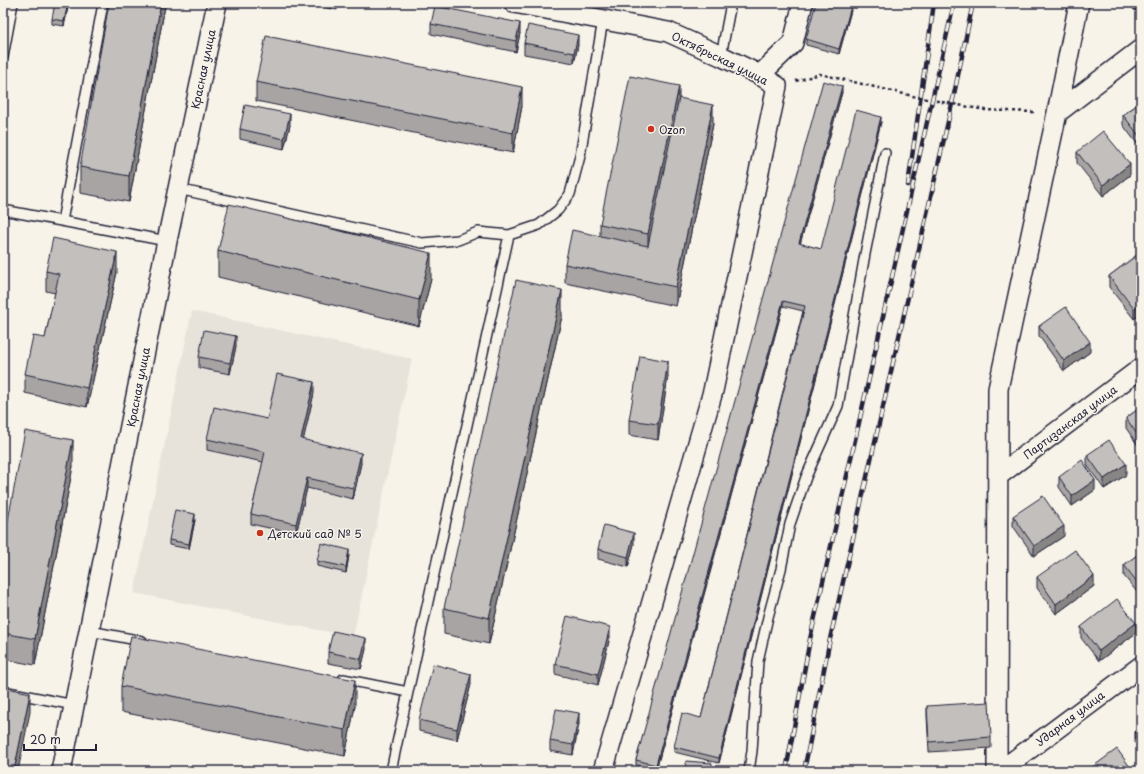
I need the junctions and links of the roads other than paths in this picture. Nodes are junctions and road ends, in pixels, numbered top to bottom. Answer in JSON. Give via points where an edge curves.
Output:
{"nodes":[{"id":1,"x":13,"y":3,"type":"edge"},
{"id":2,"x":217,"y":3,"type":"edge"},
{"id":3,"x":514,"y":3,"type":"edge"},
{"id":4,"x":731,"y":3,"type":"edge"},
{"id":5,"x":803,"y":3,"type":"edge"},
{"id":6,"x":1079,"y":3,"type":"edge"},
{"id":7,"x":102,"y":9,"type":"dead end"},
{"id":8,"x":603,"y":20,"type":"junction"},
{"id":9,"x":1141,"y":50,"type":"edge"},
{"id":10,"x":721,"y":56,"type":"junction"},
{"id":11,"x":3,"y":57,"type":"edge"},
{"id":12,"x":760,"y":75,"type":"junction"},
{"id":13,"x":1057,"y":113,"type":"junction"},
{"id":14,"x":884,"y":153,"type":"dead end"},
{"id":15,"x":178,"y":189,"type":"junction"},
{"id":16,"x":3,"y":210,"type":"edge"},
{"id":17,"x":62,"y":221,"type":"junction"},
{"id":18,"x":509,"y":235,"type":"junction"},
{"id":19,"x":167,"y":241,"type":"junction"},
{"id":20,"x":1141,"y":368,"type":"edge"},
{"id":21,"x":998,"y":476,"type":"junction"},
{"id":22,"x":90,"y":631,"type":"junction"},
{"id":23,"x":152,"y":643,"type":"edge"},
{"id":24,"x":1141,"y":666,"type":"edge"},
{"id":25,"x":330,"y":677,"type":"edge"},
{"id":26,"x":3,"y":691,"type":"edge"},
{"id":27,"x":408,"y":692,"type":"junction"},
{"id":28,"x":74,"y":705,"type":"junction"},
{"id":29,"x":61,"y":771,"type":"edge"},
{"id":30,"x":392,"y":771,"type":"edge"},
{"id":31,"x":603,"y":771,"type":"edge"},
{"id":32,"x":749,"y":771,"type":"edge"},
{"id":33,"x":998,"y":771,"type":"edge"}],
"edges":[{"from":1,"to":11,"type":"lane"},
{"from":2,"to":15,"type":"street","name":"Красная улица"},
{"from":3,"to":8,"type":"street","name":"Октябрьская улица"},
{"from":4,"to":10,"type":"lane"},
{"from":5,"to":12,"type":"street","via":[[793,43]]},
{"from":6,"to":13,"type":"street"},
{"from":7,"to":17,"type":"lane"},
{"from":8,"to":10,"type":"street","name":"Октябрьская улица","via":[[668,32]]},
{"from":8,"to":18,"type":"lane","via":[[580,156],[570,194],[558,210],[539,225]]},
{"from":9,"to":13,"type":"street"},
{"from":10,"to":12,"type":"street","name":"Октябрьская улица"},
{"from":12,"to":31,"type":"street","name":"Октябрьская улица","via":[[777,86],[714,391]]},
{"from":13,"to":21,"type":"street","via":[[998,389]]},
{"from":14,"to":32,"type":"lane","via":[[838,406],[806,477],[790,524],[758,661]]},
{"from":15,"to":18,"type":"lane","via":[[422,243],[458,240],[478,232]]},
{"from":15,"to":19,"type":"street","name":"Красная улица"},
{"from":16,"to":17,"type":"lane"},
{"from":17,"to":19,"type":"lane"},
{"from":18,"to":27,"type":"lane"},
{"from":19,"to":22,"type":"street","name":"Красная улица"},
{"from":20,"to":21,"type":"street","name":"Партизанская улица"},
{"from":21,"to":33,"type":"street"},
{"from":22,"to":23,"type":"lane"},
{"from":22,"to":28,"type":"street","name":"Красная улица"},
{"from":24,"to":33,"type":"street","name":"Ударная улица"},
{"from":25,"to":27,"type":"lane"},
{"from":26,"to":28,"type":"lane"},
{"from":27,"to":30,"type":"lane"},
{"from":28,"to":29,"type":"street","name":"Красная улица"}]}
